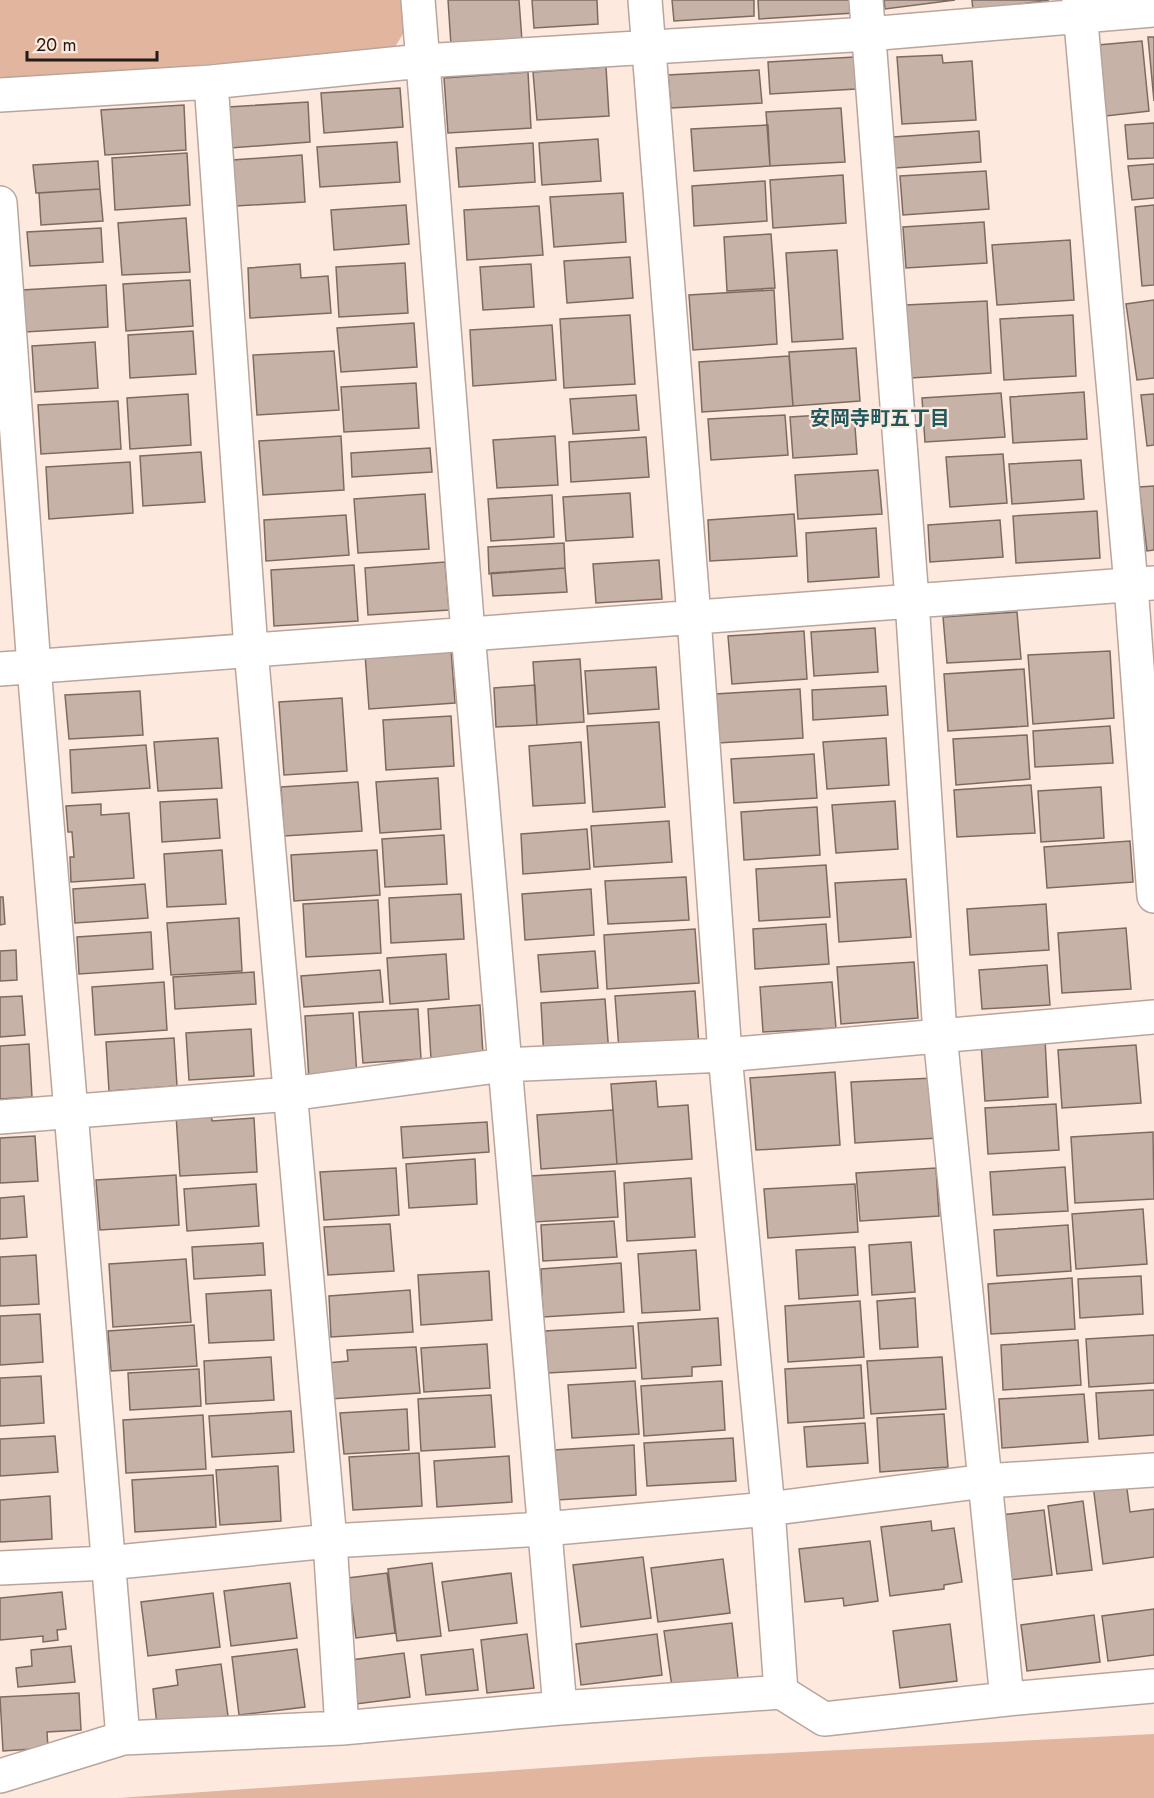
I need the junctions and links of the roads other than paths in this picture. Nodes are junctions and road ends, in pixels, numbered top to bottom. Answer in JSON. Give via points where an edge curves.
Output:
{"nodes":[{"id":1,"x":418,"y":0,"type":"edge"},
{"id":2,"x":645,"y":0,"type":"edge"},
{"id":3,"x":866,"y":0,"type":"edge"},
{"id":4,"x":1080,"y":8,"type":"edge"},
{"id":5,"x":1154,"y":10,"type":"edge"},
{"id":6,"x":868,"y":34,"type":"junction"},
{"id":7,"x":648,"y":47,"type":"junction"},
{"id":8,"x":422,"y":62,"type":"junction"},
{"id":9,"x":211,"y":82,"type":"junction"},
{"id":10,"x":0,"y":95,"type":"edge"},
{"id":11,"x":0,"y":202,"type":"edge"},
{"id":12,"x":1142,"y":584,"type":"edge"},
{"id":13,"x":912,"y":600,"type":"junction"},
{"id":14,"x":694,"y":616,"type":"junction"},
{"id":15,"x":468,"y":633,"type":"junction"},
{"id":16,"x":250,"y":650,"type":"junction"},
{"id":17,"x":34,"y":667,"type":"junction"},
{"id":18,"x":0,"y":669,"type":"edge"},
{"id":19,"x":1154,"y":896,"type":"edge"},
{"id":20,"x":1154,"y":1017,"type":"edge"},
{"id":21,"x":940,"y":1035,"type":"junction"},
{"id":22,"x":725,"y":1055,"type":"junction"},
{"id":23,"x":504,"y":1065,"type":"junction"},
{"id":24,"x":290,"y":1094,"type":"junction"},
{"id":25,"x":72,"y":1112,"type":"junction"},
{"id":26,"x":0,"y":1117,"type":"edge"},
{"id":27,"x":1154,"y":1470,"type":"edge"},
{"id":28,"x":985,"y":1481,"type":"junction"},
{"id":29,"x":768,"y":1509,"type":"junction"},
{"id":30,"x":544,"y":1529,"type":"junction"},
{"id":31,"x":330,"y":1541,"type":"junction"},
{"id":32,"x":107,"y":1563,"type":"junction"},
{"id":33,"x":0,"y":1568,"type":"edge"},
{"id":34,"x":1154,"y":1686,"type":"edge"},
{"id":35,"x":781,"y":1692,"type":"junction"},
{"id":36,"x":1006,"y":1699,"type":"junction"},
{"id":37,"x":560,"y":1708,"type":"junction"},
{"id":38,"x":342,"y":1728,"type":"junction"},
{"id":39,"x":123,"y":1738,"type":"junction"},
{"id":40,"x":0,"y":1776,"type":"edge"}],
"edges":[{"from":1,"to":8,"type":"street"},
{"from":2,"to":7,"type":"street"},
{"from":3,"to":6,"type":"street"},
{"from":4,"to":5,"type":"street"},
{"from":4,"to":6,"type":"street"},
{"from":4,"to":12,"type":"street"},
{"from":6,"to":7,"type":"street"},
{"from":6,"to":13,"type":"street"},
{"from":7,"to":8,"type":"street"},
{"from":7,"to":14,"type":"street"},
{"from":8,"to":9,"type":"street"},
{"from":8,"to":15,"type":"street"},
{"from":9,"to":10,"type":"street"},
{"from":9,"to":16,"type":"street"},
{"from":11,"to":17,"type":"street"},
{"from":12,"to":13,"type":"street"},
{"from":12,"to":19,"type":"street"},
{"from":13,"to":14,"type":"street"},
{"from":13,"to":21,"type":"street"},
{"from":14,"to":15,"type":"street"},
{"from":14,"to":22,"type":"street"},
{"from":15,"to":16,"type":"street"},
{"from":15,"to":23,"type":"street"},
{"from":16,"to":17,"type":"street"},
{"from":16,"to":24,"type":"street"},
{"from":17,"to":18,"type":"street"},
{"from":17,"to":25,"type":"street"},
{"from":20,"to":21,"type":"street"},
{"from":21,"to":22,"type":"street"},
{"from":21,"to":28,"type":"street"},
{"from":22,"to":23,"type":"street"},
{"from":22,"to":29,"type":"street"},
{"from":23,"to":24,"type":"street"},
{"from":23,"to":30,"type":"street"},
{"from":24,"to":25,"type":"street"},
{"from":24,"to":31,"type":"street"},
{"from":25,"to":26,"type":"street"},
{"from":25,"to":32,"type":"street"},
{"from":27,"to":28,"type":"street"},
{"from":28,"to":29,"type":"street"},
{"from":28,"to":36,"type":"street"},
{"from":29,"to":30,"type":"street"},
{"from":29,"to":35,"type":"street"},
{"from":30,"to":31,"type":"street"},
{"from":30,"to":37,"type":"street"},
{"from":31,"to":32,"type":"street"},
{"from":31,"to":38,"type":"street"},
{"from":32,"to":33,"type":"street"},
{"from":32,"to":39,"type":"street"},
{"from":34,"to":36,"type":"street"},
{"from":35,"to":36,"type":"street","via":[[824,1719]]},
{"from":35,"to":37,"type":"street"},
{"from":37,"to":38,"type":"street"},
{"from":38,"to":39,"type":"street"},
{"from":39,"to":40,"type":"street"}]}
